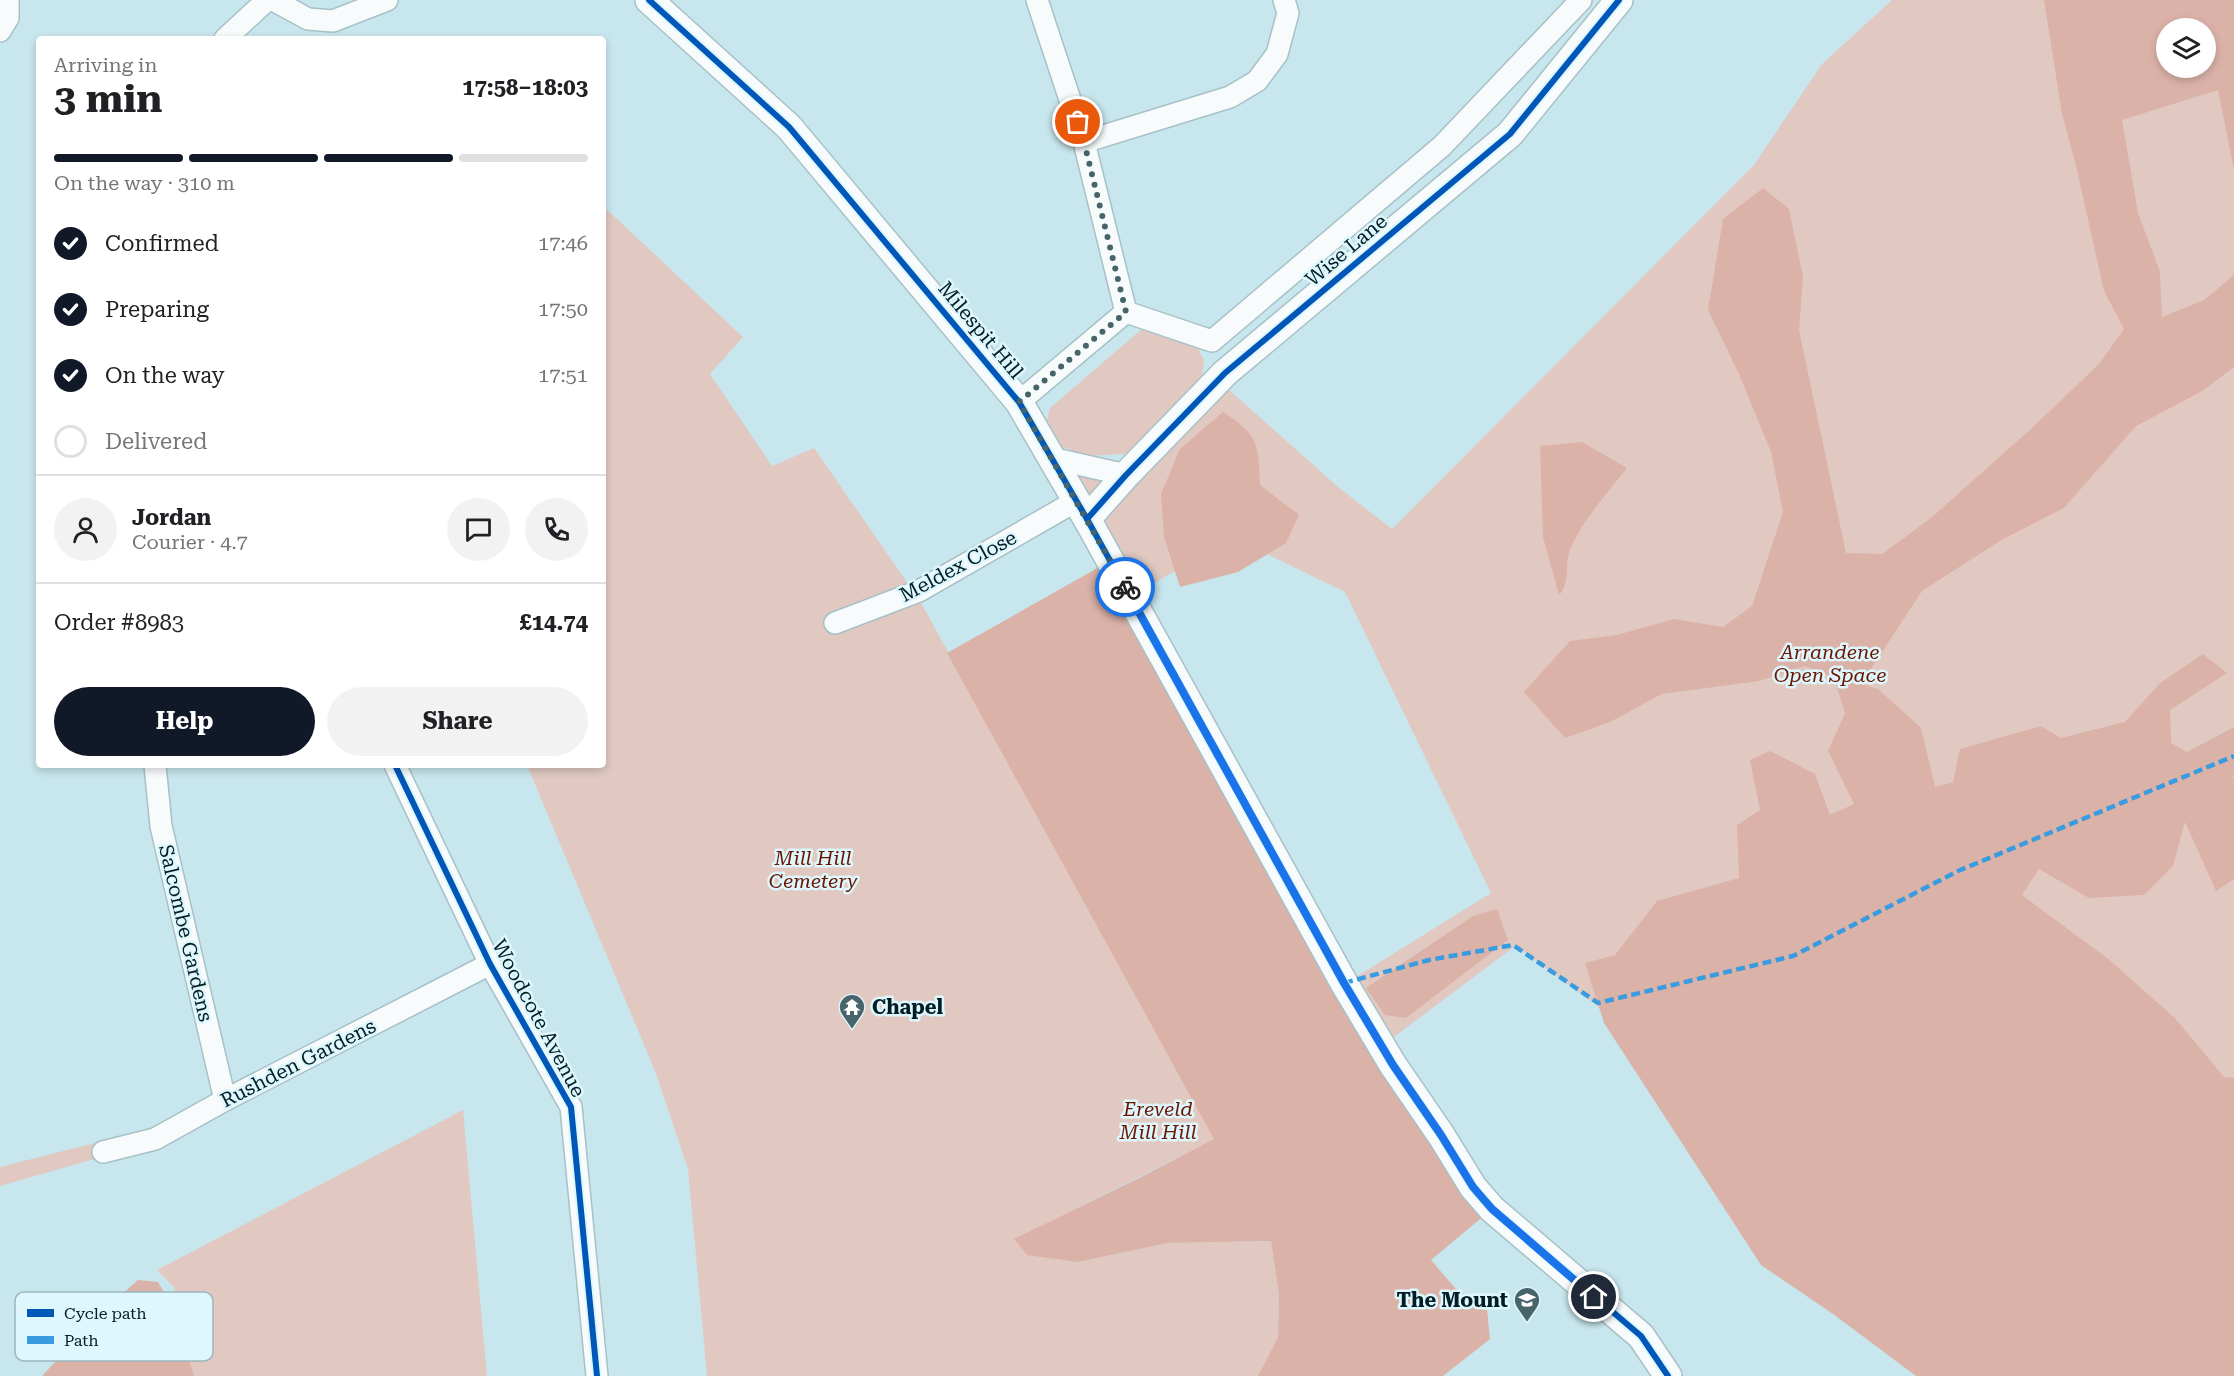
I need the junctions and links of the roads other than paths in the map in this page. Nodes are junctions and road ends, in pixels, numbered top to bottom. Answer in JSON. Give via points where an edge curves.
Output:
{"nodes":[{"id":1,"x":8,"y":0,"type":"edge"},
{"id":2,"x":267,"y":0,"type":"edge"},
{"id":3,"x":273,"y":0,"type":"edge"},
{"id":4,"x":387,"y":0,"type":"edge"},
{"id":5,"x":649,"y":0,"type":"edge"},
{"id":6,"x":1037,"y":0,"type":"edge"},
{"id":7,"x":1284,"y":0,"type":"edge"},
{"id":8,"x":1581,"y":0,"type":"edge"},
{"id":9,"x":1619,"y":0,"type":"edge"},
{"id":10,"x":0,"y":31,"type":"edge"},
{"id":11,"x":228,"y":36,"type":"edge"},
{"id":12,"x":1084,"y":142,"type":"junction"},
{"id":13,"x":1126,"y":312,"type":"junction"},
{"id":14,"x":1212,"y":341,"type":"junction"},
{"id":15,"x":1225,"y":373,"type":"junction"},
{"id":16,"x":1019,"y":402,"type":"junction"},
{"id":17,"x":1051,"y":458,"type":"junction"},
{"id":18,"x":1126,"y":475,"type":"junction"},
{"id":19,"x":1082,"y":510,"type":"junction"},
{"id":20,"x":835,"y":624,"type":"dead end"},
{"id":21,"x":155,"y":768,"type":"edge"},
{"id":22,"x":396,"y":768,"type":"edge"},
{"id":23,"x":490,"y":964,"type":"junction"},
{"id":24,"x":225,"y":1100,"type":"junction"},
{"id":25,"x":103,"y":1152,"type":"dead end"},
{"id":26,"x":597,"y":1376,"type":"edge"},
{"id":27,"x":1668,"y":1376,"type":"edge"}],
"edges":[{"from":1,"to":10,"type":"street","via":[[8,18]]},
{"from":2,"to":11,"type":"street"},
{"from":3,"to":4,"type":"street","via":[[308,19],[333,21]]},
{"from":5,"to":16,"type":"street","name":"Milespit Hill","via":[[789,127]]},
{"from":6,"to":12,"type":"street"},
{"from":7,"to":12,"type":"street","via":[[1288,13],[1277,54],[1257,81],[1230,97]]},
{"from":8,"to":14,"type":"street","name":"Wise Lane","via":[[1442,146]]},
{"from":9,"to":15,"type":"street","name":"Wise Lane","via":[[1510,134]]},
{"from":12,"to":13,"type":"street"},
{"from":13,"to":14,"type":"street"},
{"from":13,"to":16,"type":"street"},
{"from":14,"to":15,"type":"street"},
{"from":15,"to":18,"type":"street","name":"Wise Lane"},
{"from":16,"to":17,"type":"street","name":"Milespit Hill"},
{"from":17,"to":18,"type":"street"},
{"from":17,"to":19,"type":"street","name":"Milespit Hill"},
{"from":18,"to":19,"type":"street","name":"Wise Lane"},
{"from":19,"to":20,"type":"street","name":"Meldex Close","via":[[919,591]]},
{"from":19,"to":27,"type":"street","name":"Milespit Hill","via":[[1344,983],[1473,1187],[1492,1209],[1641,1336]]},
{"from":21,"to":24,"type":"street","name":"Salcombe Gardens","via":[[161,826]]},
{"from":22,"to":23,"type":"street","name":"Woodcote Avenue"},
{"from":23,"to":24,"type":"street","name":"Rushden Gardens"},
{"from":23,"to":26,"type":"street","name":"Woodcote Avenue","via":[[571,1107]]},
{"from":24,"to":25,"type":"street","name":"Rushden Gardens","via":[[155,1138]]}]}
